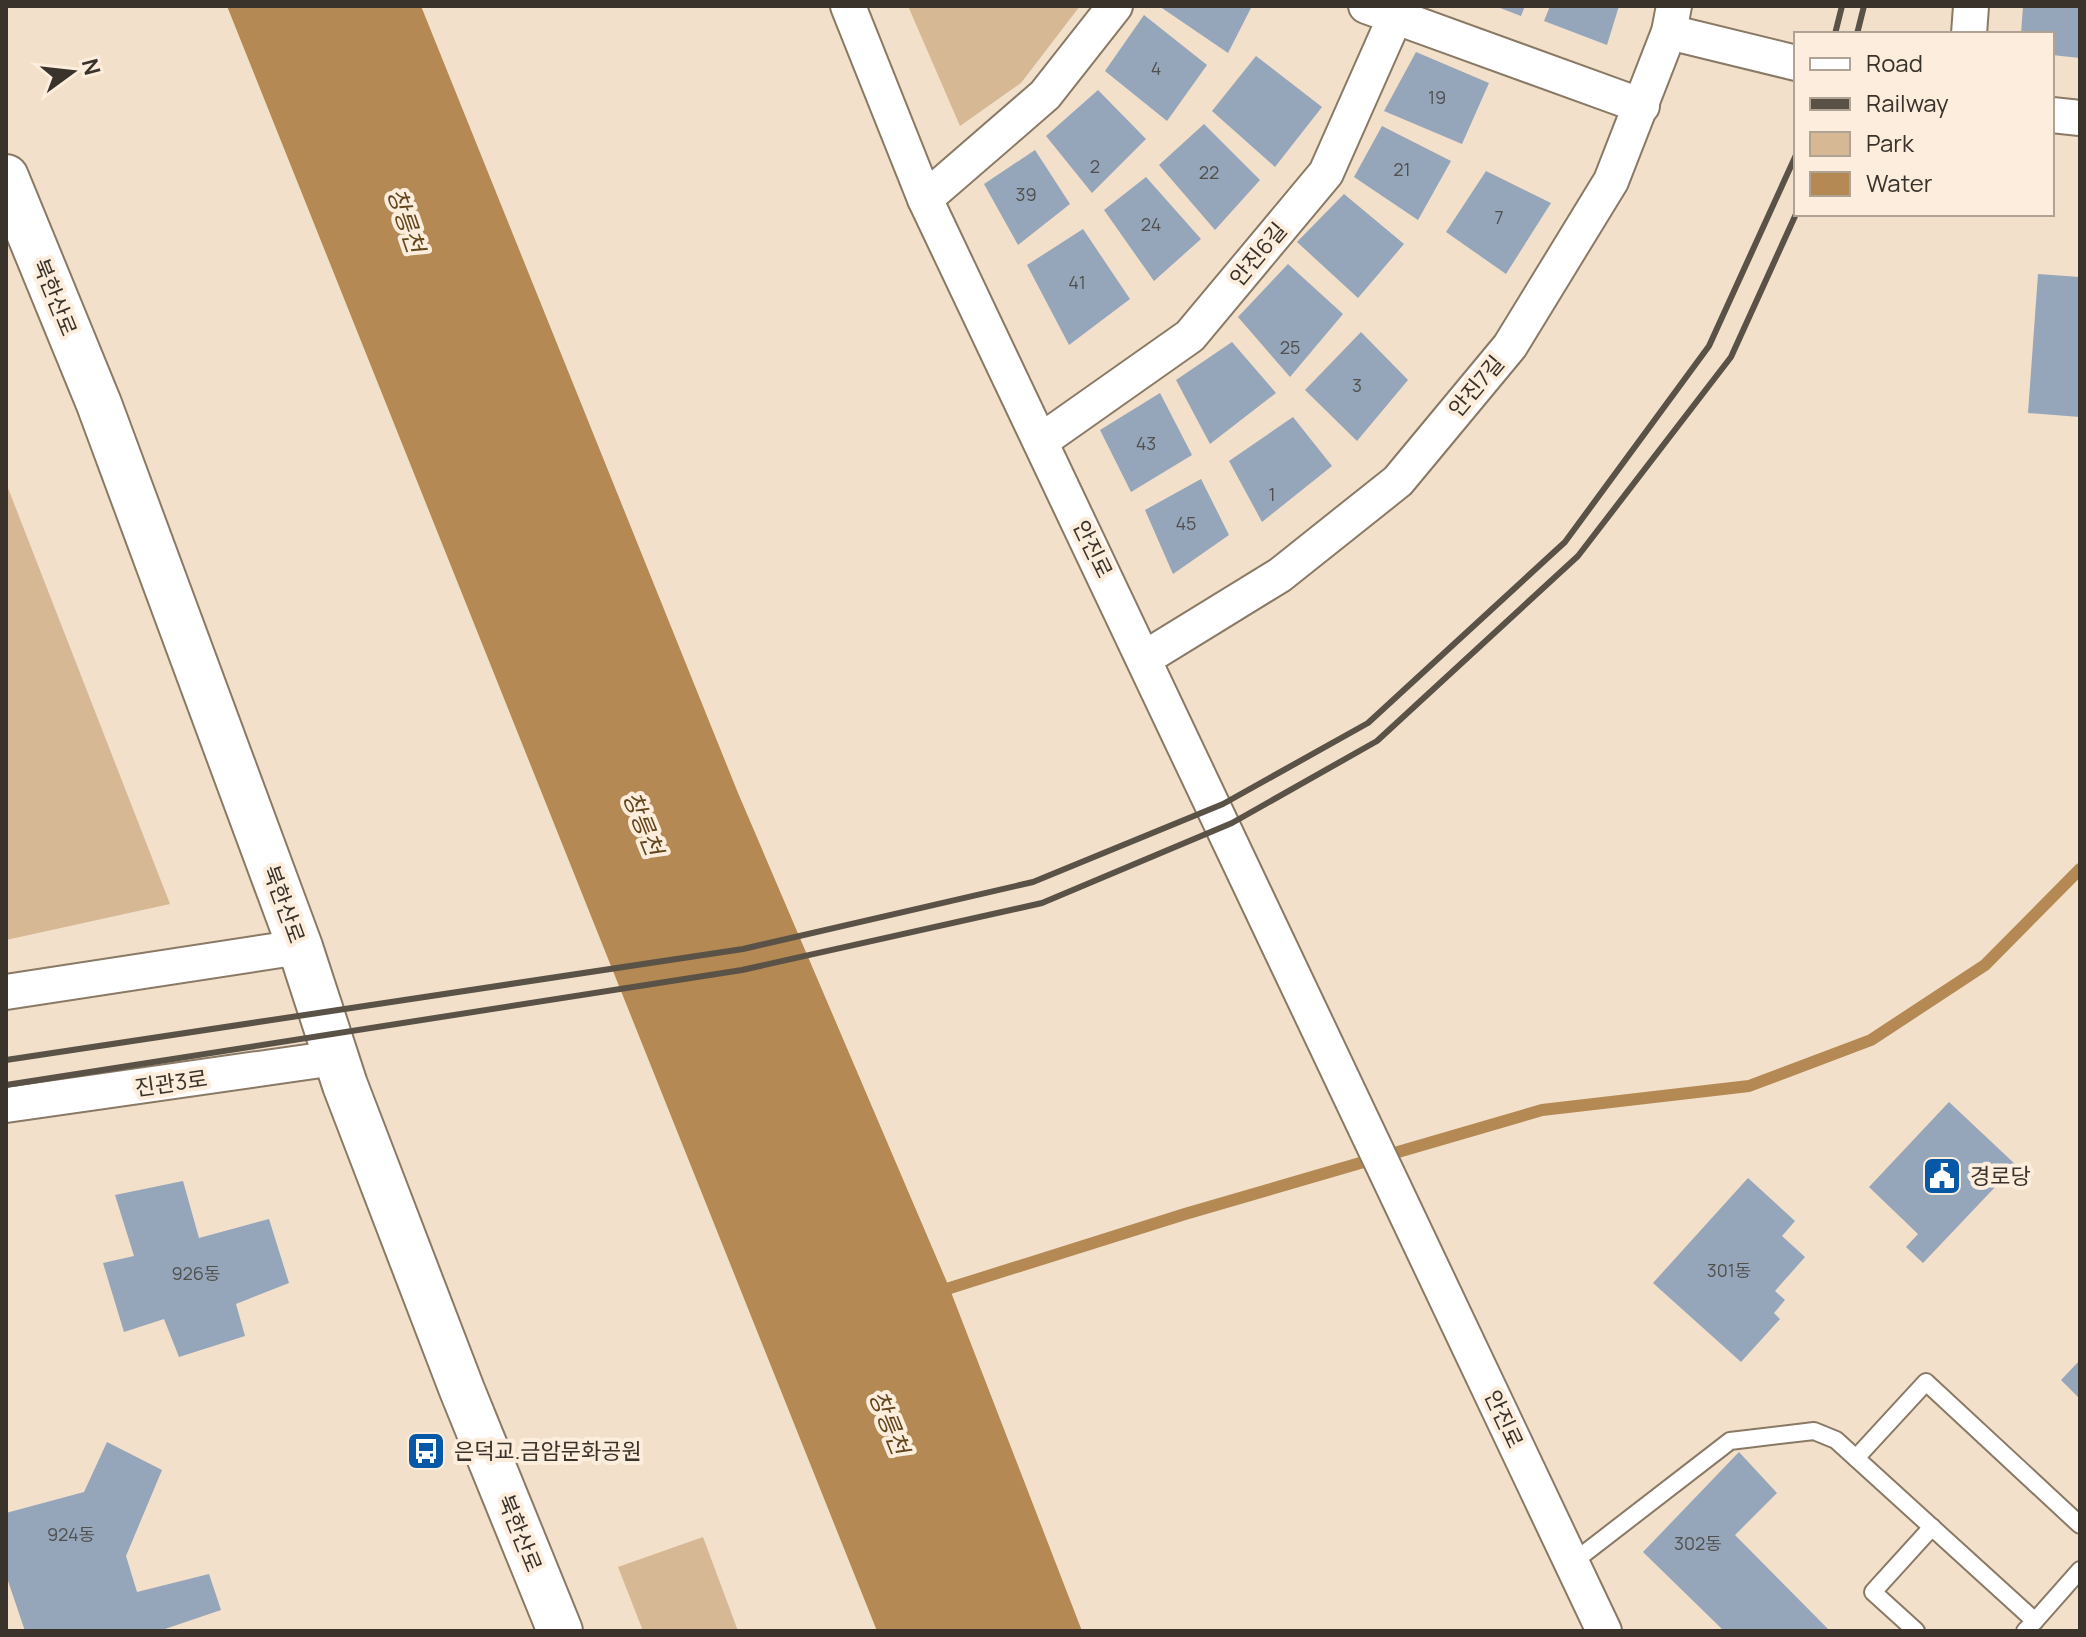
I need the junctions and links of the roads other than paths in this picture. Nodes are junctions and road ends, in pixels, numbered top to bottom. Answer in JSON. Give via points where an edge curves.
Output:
{"nodes":[{"id":1,"x":848,"y":6,"type":"edge"},
{"id":2,"x":1115,"y":6,"type":"edge"},
{"id":3,"x":1971,"y":6,"type":"edge"},
{"id":4,"x":1387,"y":10,"type":"edge"},
{"id":5,"x":1672,"y":19,"type":"edge"},
{"id":6,"x":1969,"y":32,"type":"edge"},
{"id":7,"x":1794,"y":62,"type":"edge"},
{"id":8,"x":1642,"y":106,"type":"junction"},
{"id":9,"x":2054,"y":115,"type":"edge"},
{"id":10,"x":2080,"y":118,"type":"edge"},
{"id":11,"x":6,"y":177,"type":"edge"},
{"id":12,"x":925,"y":199,"type":"junction"},
{"id":13,"x":1041,"y":441,"type":"junction"},
{"id":14,"x":1145,"y":658,"type":"junction"},
{"id":15,"x":300,"y":947,"type":"junction"},
{"id":16,"x":6,"y":992,"type":"edge"},
{"id":17,"x":335,"y":1058,"type":"junction"},
{"id":18,"x":6,"y":1105,"type":"edge"},
{"id":19,"x":1856,"y":1458,"type":"junction"},
{"id":20,"x":2080,"y":1525,"type":"edge"},
{"id":21,"x":1932,"y":1527,"type":"junction"},
{"id":22,"x":1572,"y":1563,"type":"junction"},
{"id":23,"x":2080,"y":1570,"type":"edge"},
{"id":24,"x":2030,"y":1626,"type":"edge"},
{"id":25,"x":560,"y":1631,"type":"edge"},
{"id":26,"x":1604,"y":1631,"type":"edge"},
{"id":27,"x":1916,"y":1631,"type":"edge"}],
"edges":[{"from":1,"to":12,"type":"street","name":"안진로"},
{"from":2,"to":12,"type":"street","via":[[1045,95]]},
{"from":3,"to":6,"type":"street"},
{"from":4,"to":8,"type":"street"},
{"from":4,"to":13,"type":"street","name":"안진6길","via":[[1326,173],[1190,336]]},
{"from":5,"to":7,"type":"street"},
{"from":5,"to":8,"type":"street","name":"안진7길"},
{"from":8,"to":14,"type":"street","name":"안진7길","via":[[1611,181],[1510,346],[1398,481],[1280,575]]},
{"from":9,"to":10,"type":"street"},
{"from":11,"to":15,"type":"main road","name":"북한산로","via":[[104,418]]},
{"from":12,"to":13,"type":"street","name":"안진로"},
{"from":13,"to":14,"type":"street","name":"안진로"},
{"from":14,"to":22,"type":"street","name":"안진로"},
{"from":15,"to":16,"type":"street"},
{"from":15,"to":17,"type":"main road","name":"북한산로"},
{"from":17,"to":18,"type":"street","name":"진관3로"},
{"from":17,"to":25,"type":"main road","name":"북한산로"},
{"from":19,"to":20,"type":"lane","via":[[1926,1382]]},
{"from":19,"to":21,"type":"lane"},
{"from":19,"to":22,"type":"lane","via":[[1836,1440],[1814,1431],[1730,1441]]},
{"from":21,"to":24,"type":"lane"},
{"from":21,"to":27,"type":"lane","via":[[1873,1592]]},
{"from":22,"to":26,"type":"street","name":"안진로"},
{"from":23,"to":24,"type":"lane"}]}
